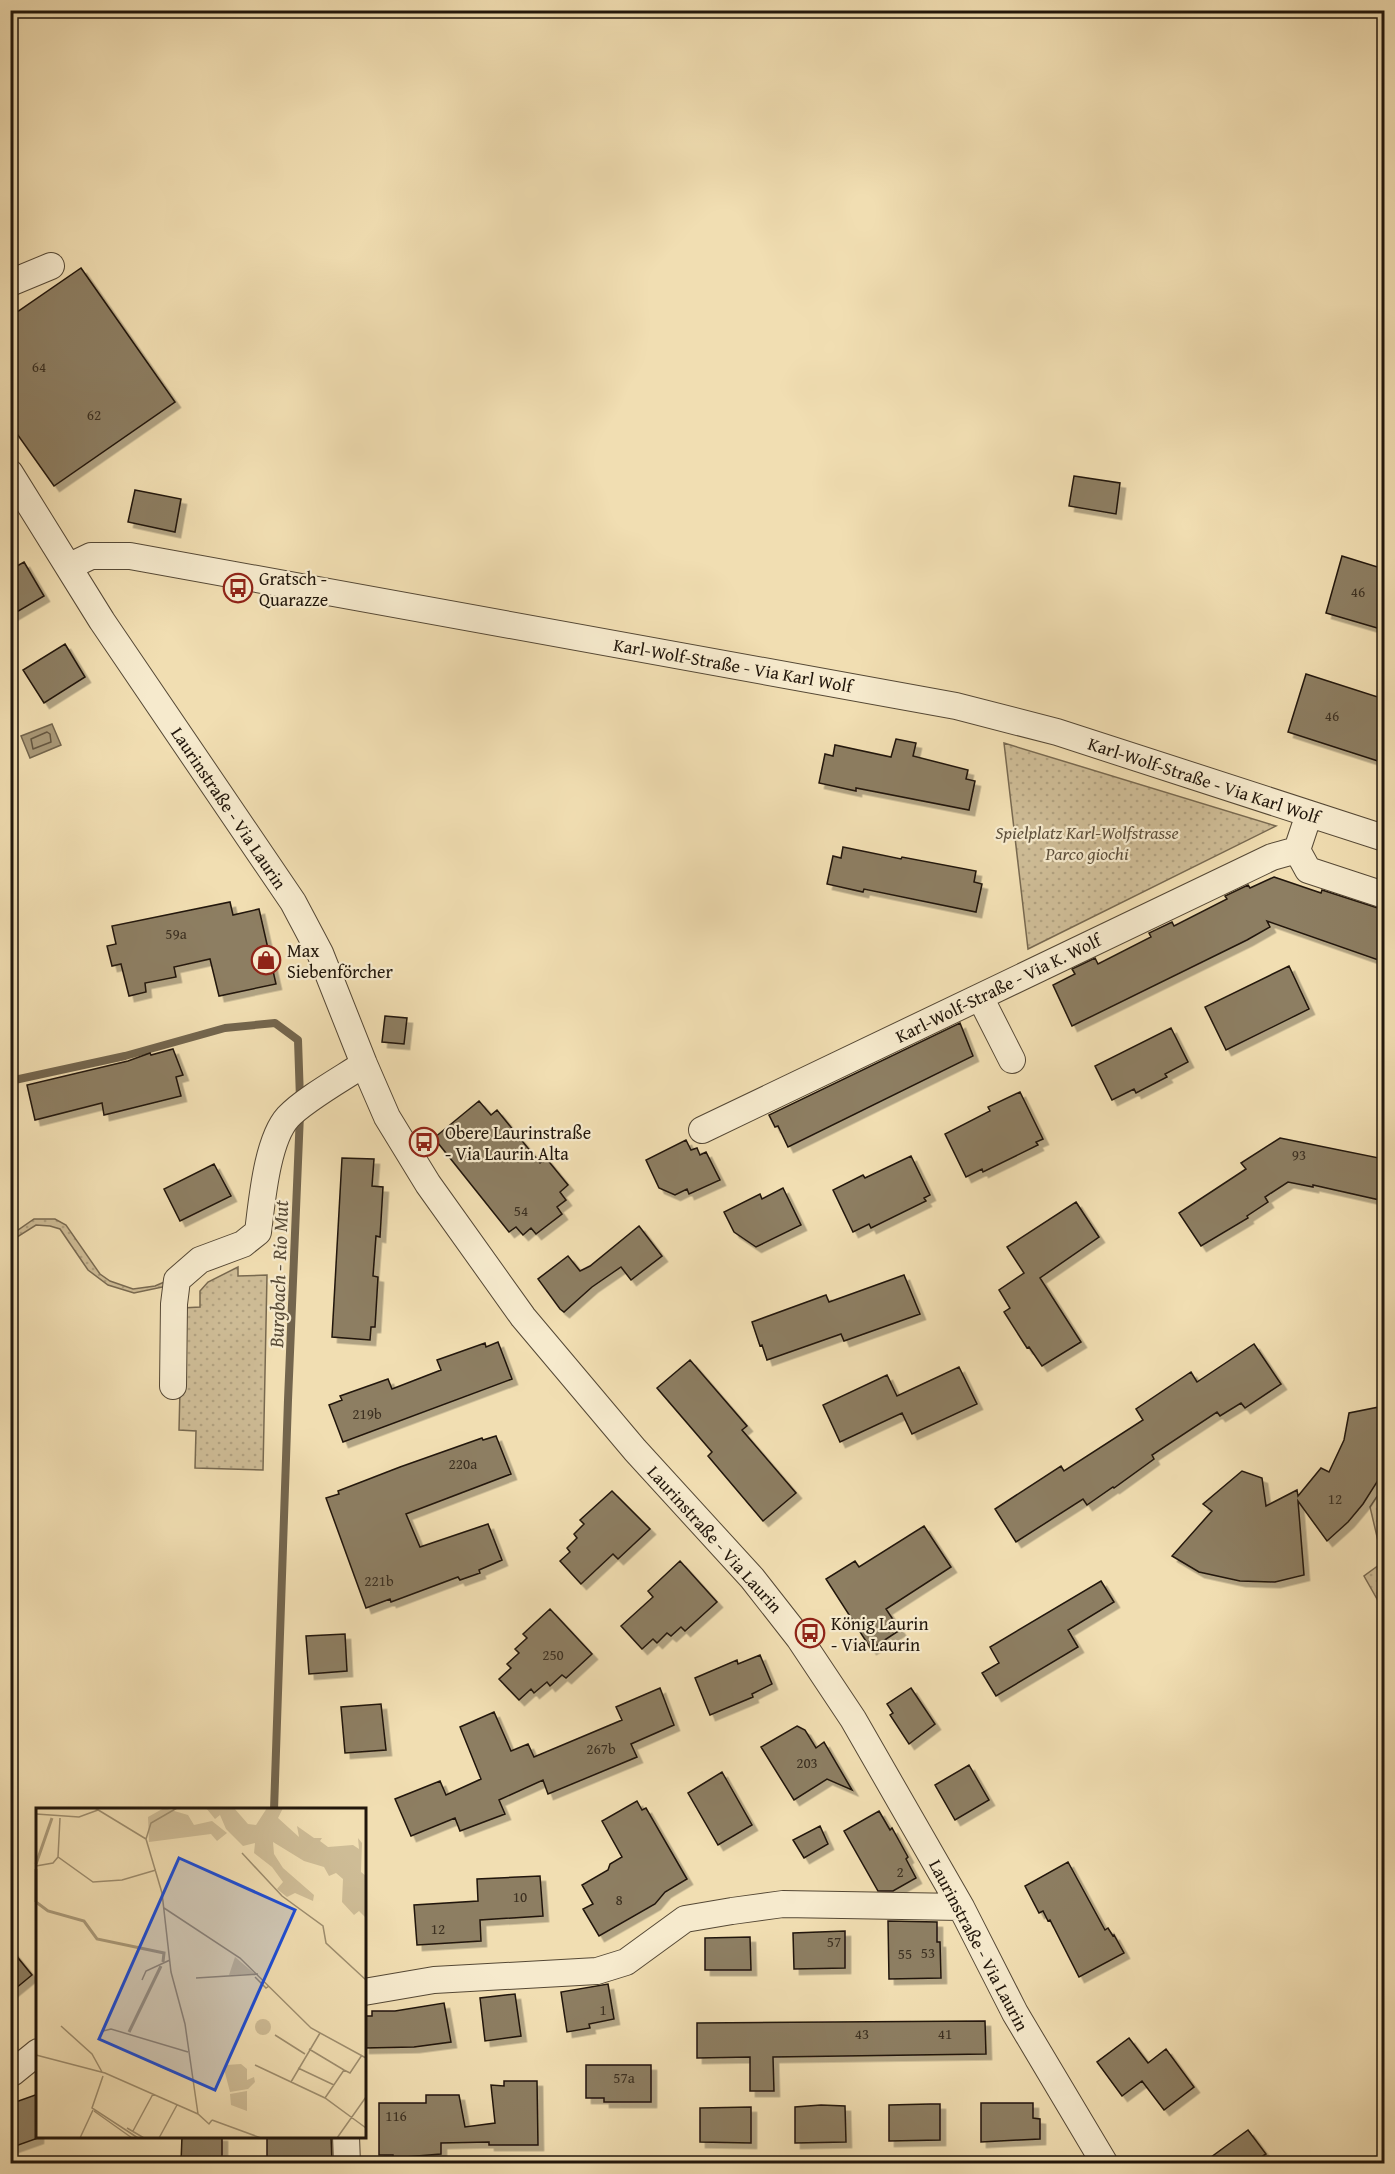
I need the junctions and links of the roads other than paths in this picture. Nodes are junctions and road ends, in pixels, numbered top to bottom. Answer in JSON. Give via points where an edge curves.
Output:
{"nodes":[{"id":1,"x":51,"y":266,"type":"dead end"},
{"id":2,"x":10,"y":284,"type":"edge"},
{"id":3,"x":10,"y":473,"type":"edge"},
{"id":4,"x":70,"y":566,"type":"junction"},
{"id":5,"x":1309,"y":814,"type":"junction"},
{"id":6,"x":1384,"y":838,"type":"edge"},
{"id":7,"x":1297,"y":850,"type":"junction"},
{"id":8,"x":1384,"y":895,"type":"edge"},
{"id":9,"x":980,"y":997,"type":"junction"},
{"id":10,"x":1012,"y":1060,"type":"dead end"},
{"id":11,"x":364,"y":1064,"type":"junction"},
{"id":12,"x":702,"y":1130,"type":"dead end"},
{"id":13,"x":173,"y":1386,"type":"dead end"},
{"id":14,"x":961,"y":1907,"type":"junction"},
{"id":15,"x":366,"y":1992,"type":"edge"},
{"id":16,"x":36,"y":2054,"type":"edge"},
{"id":17,"x":12,"y":2073,"type":"dead end"},
{"id":18,"x":346,"y":2138,"type":"edge"},
{"id":19,"x":347,"y":2163,"type":"edge"},
{"id":20,"x":1105,"y":2163,"type":"edge"}],
"edges":[{"from":1,"to":2,"type":"street"},
{"from":3,"to":4,"type":"street","name":"Laurinstraße - Via Laurin"},
{"from":4,"to":5,"type":"street","name":"Karl-Wolf-Straße - Via Karl Wolf","via":[[91,556],[130,556],[956,706],[1057,732]]},
{"from":4,"to":11,"type":"street","name":"Laurinstraße - Via Laurin","via":[[102,621],[293,902],[320,953]]},
{"from":5,"to":6,"type":"street","name":"Karl-Wolf-Straße - Via Karl Wolf"},
{"from":5,"to":7,"type":"street"},
{"from":7,"to":8,"type":"street","via":[[1308,870]]},
{"from":7,"to":9,"type":"street","name":"Karl-Wolf-Straße - Via K. Wolf","via":[[1272,857]]},
{"from":9,"to":10,"type":"street"},
{"from":9,"to":12,"type":"street","name":"Karl-Wolf-Straße - Via K. Wolf"},
{"from":11,"to":13,"type":"street","via":[[288,1116],[278,1132],[266,1176],[258,1232],[243,1244],[200,1260],[177,1280]]},
{"from":11,"to":14,"type":"street","name":"Laurinstraße - Via Laurin","via":[[407,1151],[523,1317],[635,1450],[752,1578],[799,1638],[854,1719]]},
{"from":14,"to":15,"type":"street","via":[[783,1904],[732,1911],[686,1919],[626,1962],[597,1971],[434,1980]]},
{"from":14,"to":20,"type":"street","name":"Laurinstraße - Via Laurin","via":[[1015,2013]]},
{"from":16,"to":17,"type":"street"},
{"from":18,"to":19,"type":"street"}]}
